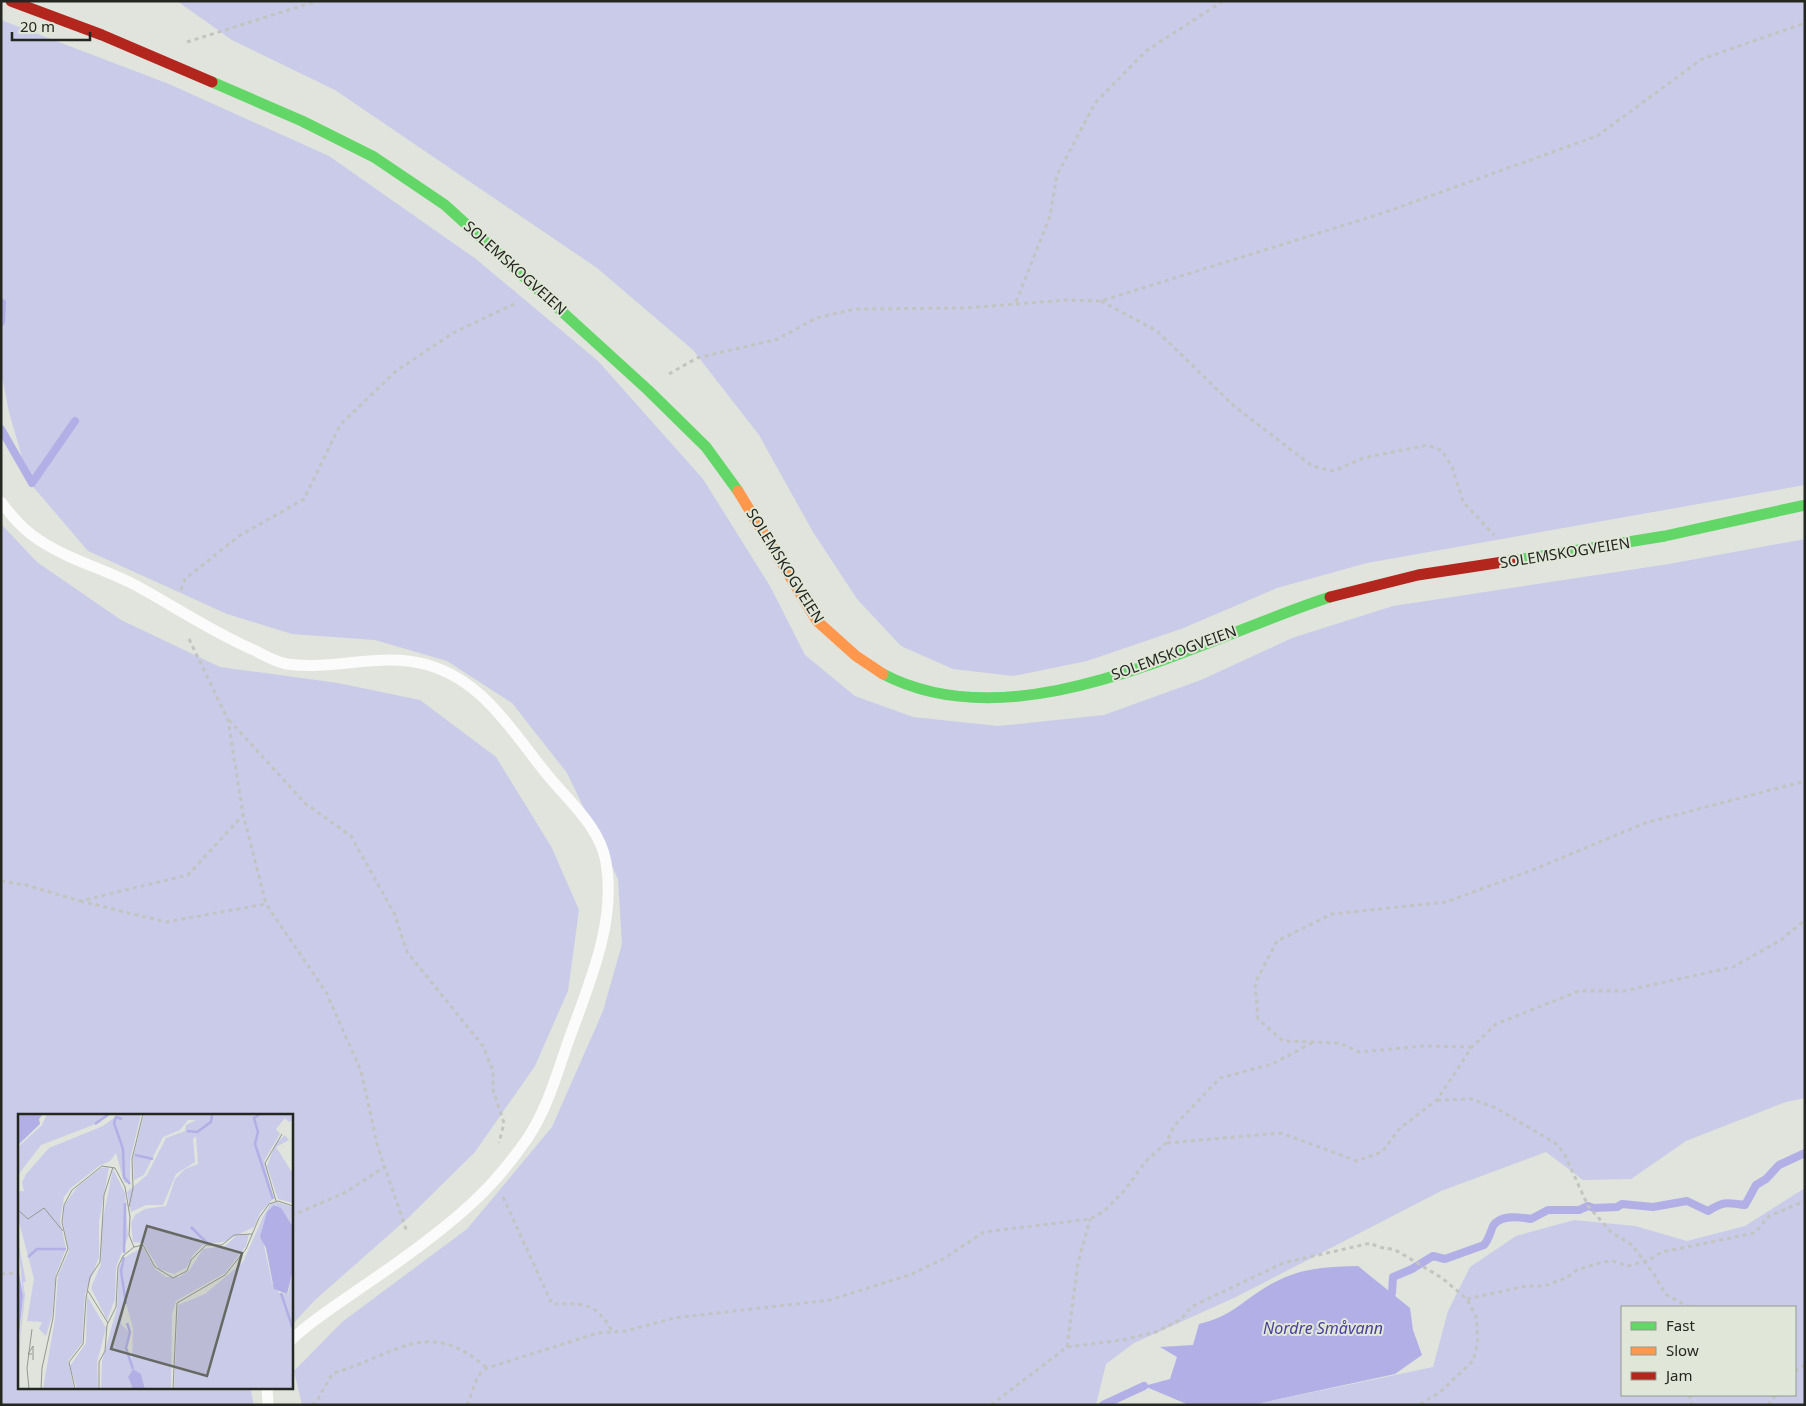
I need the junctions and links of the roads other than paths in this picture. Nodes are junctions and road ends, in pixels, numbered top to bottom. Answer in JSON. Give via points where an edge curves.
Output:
{"nodes":[{"id":1,"x":11,"y":1,"type":"edge"},
{"id":2,"x":107,"y":22,"type":"dead end"},
{"id":3,"x":102,"y":35,"type":"junction"},
{"id":4,"x":1,"y":502,"type":"edge"},
{"id":5,"x":1805,"y":504,"type":"edge"},
{"id":6,"x":292,"y":1339,"type":"edge"},
{"id":7,"x":267,"y":1388,"type":"edge"},
{"id":8,"x":268,"y":1405,"type":"edge"}],
"edges":[{"from":1,"to":3,"type":"street","name":"SOLEMSKOGVEIEN"},
{"from":2,"to":3,"type":"lane"},
{"from":3,"to":5,"type":"street","name":"SOLEMSKOGVEIEN","via":[[302,121],[374,157],[459,216],[648,390],[706,448],[758,523],[817,621],[847,652],[872,669],[920,689],[996,697],[1051,691],[1145,666],[1299,607],[1397,580],[1622,544],[1740,521]]},
{"from":4,"to":6,"type":"lane","via":[[22,528],[53,549],[135,585],[212,630],[285,664],[334,665],[377,659],[402,660],[429,665],[456,676],[485,697],[507,722],[590,824],[602,849],[608,898],[605,927],[594,970],[552,1089],[528,1137],[471,1204],[414,1252],[338,1303]]},
{"from":7,"to":8,"type":"lane"}]}
